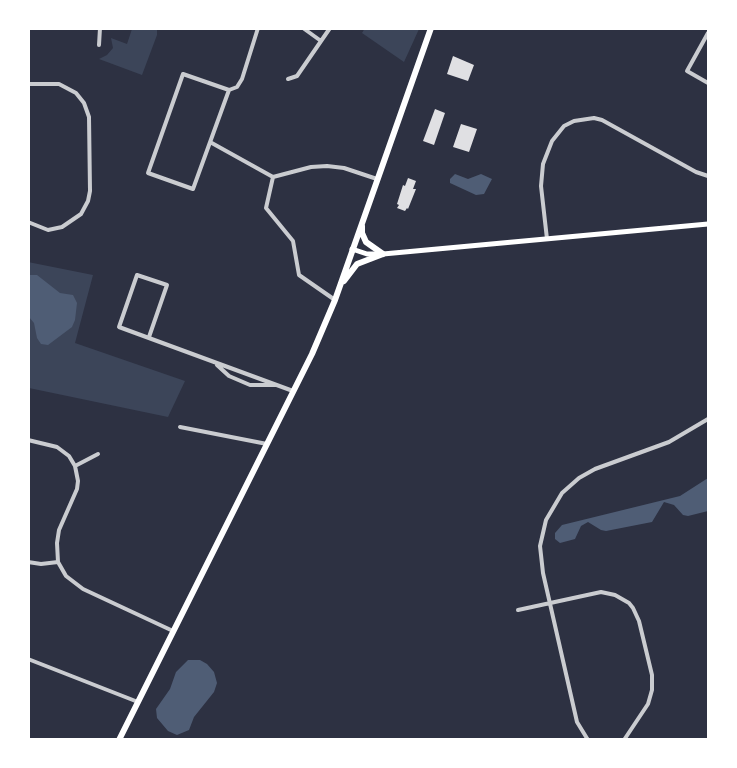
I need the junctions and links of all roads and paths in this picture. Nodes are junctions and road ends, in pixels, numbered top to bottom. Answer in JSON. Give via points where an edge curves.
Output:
{"nodes":[{"id":1,"x":100,"y":28,"type":"edge"},
{"id":2,"x":258,"y":28,"type":"edge"},
{"id":3,"x":303,"y":28,"type":"edge"},
{"id":4,"x":330,"y":28,"type":"edge"},
{"id":5,"x":431,"y":28,"type":"edge"},
{"id":6,"x":708,"y":33,"type":"edge"},
{"id":7,"x":321,"y":41,"type":"junction"},
{"id":8,"x":99,"y":45,"type":"dead end"},
{"id":9,"x":288,"y":80,"type":"dead end"},
{"id":10,"x":708,"y":83,"type":"edge"},
{"id":11,"x":28,"y":84,"type":"edge"},
{"id":12,"x":229,"y":90,"type":"junction"},
{"id":13,"x":210,"y":142,"type":"junction"},
{"id":14,"x":708,"y":176,"type":"edge"},
{"id":15,"x":273,"y":177,"type":"junction"},
{"id":16,"x":377,"y":179,"type":"junction"},
{"id":17,"x":28,"y":222,"type":"edge"},
{"id":18,"x":362,"y":222,"type":"junction"},
{"id":19,"x":708,"y":224,"type":"edge"},
{"id":20,"x":547,"y":239,"type":"junction"},
{"id":21,"x":352,"y":249,"type":"junction"},
{"id":22,"x":383,"y":254,"type":"junction"},
{"id":23,"x":339,"y":289,"type":"junction"},
{"id":24,"x":335,"y":300,"type":"junction"},
{"id":25,"x":149,"y":337,"type":"junction"},
{"id":26,"x":215,"y":363,"type":"junction"},
{"id":27,"x":275,"y":385,"type":"junction"},
{"id":28,"x":294,"y":392,"type":"junction"},
{"id":29,"x":708,"y":419,"type":"edge"},
{"id":30,"x":180,"y":427,"type":"dead end"},
{"id":31,"x":28,"y":440,"type":"edge"},
{"id":32,"x":267,"y":444,"type":"junction"},
{"id":33,"x":98,"y":454,"type":"dead end"},
{"id":34,"x":75,"y":466,"type":"junction"},
{"id":35,"x":28,"y":562,"type":"edge"},
{"id":36,"x":58,"y":562,"type":"junction"},
{"id":37,"x":550,"y":603,"type":"junction"},
{"id":38,"x":518,"y":610,"type":"dead end"},
{"id":39,"x":173,"y":631,"type":"junction"},
{"id":40,"x":28,"y":659,"type":"edge"},
{"id":41,"x":138,"y":702,"type":"junction"},
{"id":42,"x":119,"y":740,"type":"edge"},
{"id":43,"x":588,"y":740,"type":"edge"},
{"id":44,"x":624,"y":740,"type":"edge"}],
"edges":[{"from":1,"to":8,"type":"street"},
{"from":2,"to":12,"type":"street","via":[[242,79]]},
{"from":3,"to":7,"type":"street"},
{"from":4,"to":7,"type":"street"},
{"from":5,"to":16,"type":"highway"},
{"from":6,"to":10,"type":"street","via":[[687,71]]},
{"from":7,"to":9,"type":"street","via":[[297,76]]},
{"from":11,"to":17,"type":"street","via":[[59,84],[84,103],[89,117],[90,191],[81,214],[62,227],[48,230]]},
{"from":12,"to":13,"type":"street"},
{"from":12,"to":13,"type":"street","via":[[183,74],[148,173],[194,189]]},
{"from":13,"to":15,"type":"street"},
{"from":14,"to":20,"type":"street","via":[[602,120],[574,121],[557,133],[543,164],[541,186]]},
{"from":15,"to":16,"type":"street","via":[[327,166]]},
{"from":15,"to":24,"type":"street","via":[[266,207],[293,241],[299,276]]},
{"from":16,"to":18,"type":"highway"},
{"from":18,"to":21,"type":"highway"},
{"from":18,"to":22,"type":"highway","via":[[366,242]]},
{"from":19,"to":20,"type":"main road"},
{"from":20,"to":22,"type":"main road"},
{"from":21,"to":22,"type":"main road"},
{"from":21,"to":23,"type":"highway"},
{"from":22,"to":23,"type":"highway","via":[[357,264]]},
{"from":23,"to":24,"type":"highway"},
{"from":24,"to":28,"type":"highway"},
{"from":25,"to":25,"type":"street","via":[[119,327],[137,275],[167,285]]},
{"from":25,"to":26,"type":"street"},
{"from":26,"to":27,"type":"street"},
{"from":26,"to":27,"type":"street","via":[[230,376],[250,385]]},
{"from":27,"to":28,"type":"street"},
{"from":28,"to":32,"type":"highway"},
{"from":29,"to":37,"type":"street","via":[[663,444],[588,473],[562,493],[541,537],[541,564]]},
{"from":30,"to":32,"type":"street"},
{"from":31,"to":34,"type":"street","via":[[57,447]]},
{"from":32,"to":39,"type":"highway"},
{"from":33,"to":34,"type":"street"},
{"from":34,"to":36,"type":"street","via":[[77,489],[57,536]]},
{"from":35,"to":36,"type":"street"},
{"from":36,"to":39,"type":"street","via":[[77,586]]},
{"from":37,"to":38,"type":"street"},
{"from":37,"to":43,"type":"street","via":[[577,722]]},
{"from":37,"to":44,"type":"street","via":[[601,592],[615,595],[633,608],[652,675],[652,690],[648,704]]},
{"from":39,"to":41,"type":"highway"},
{"from":40,"to":41,"type":"street"},
{"from":41,"to":42,"type":"highway"}]}
